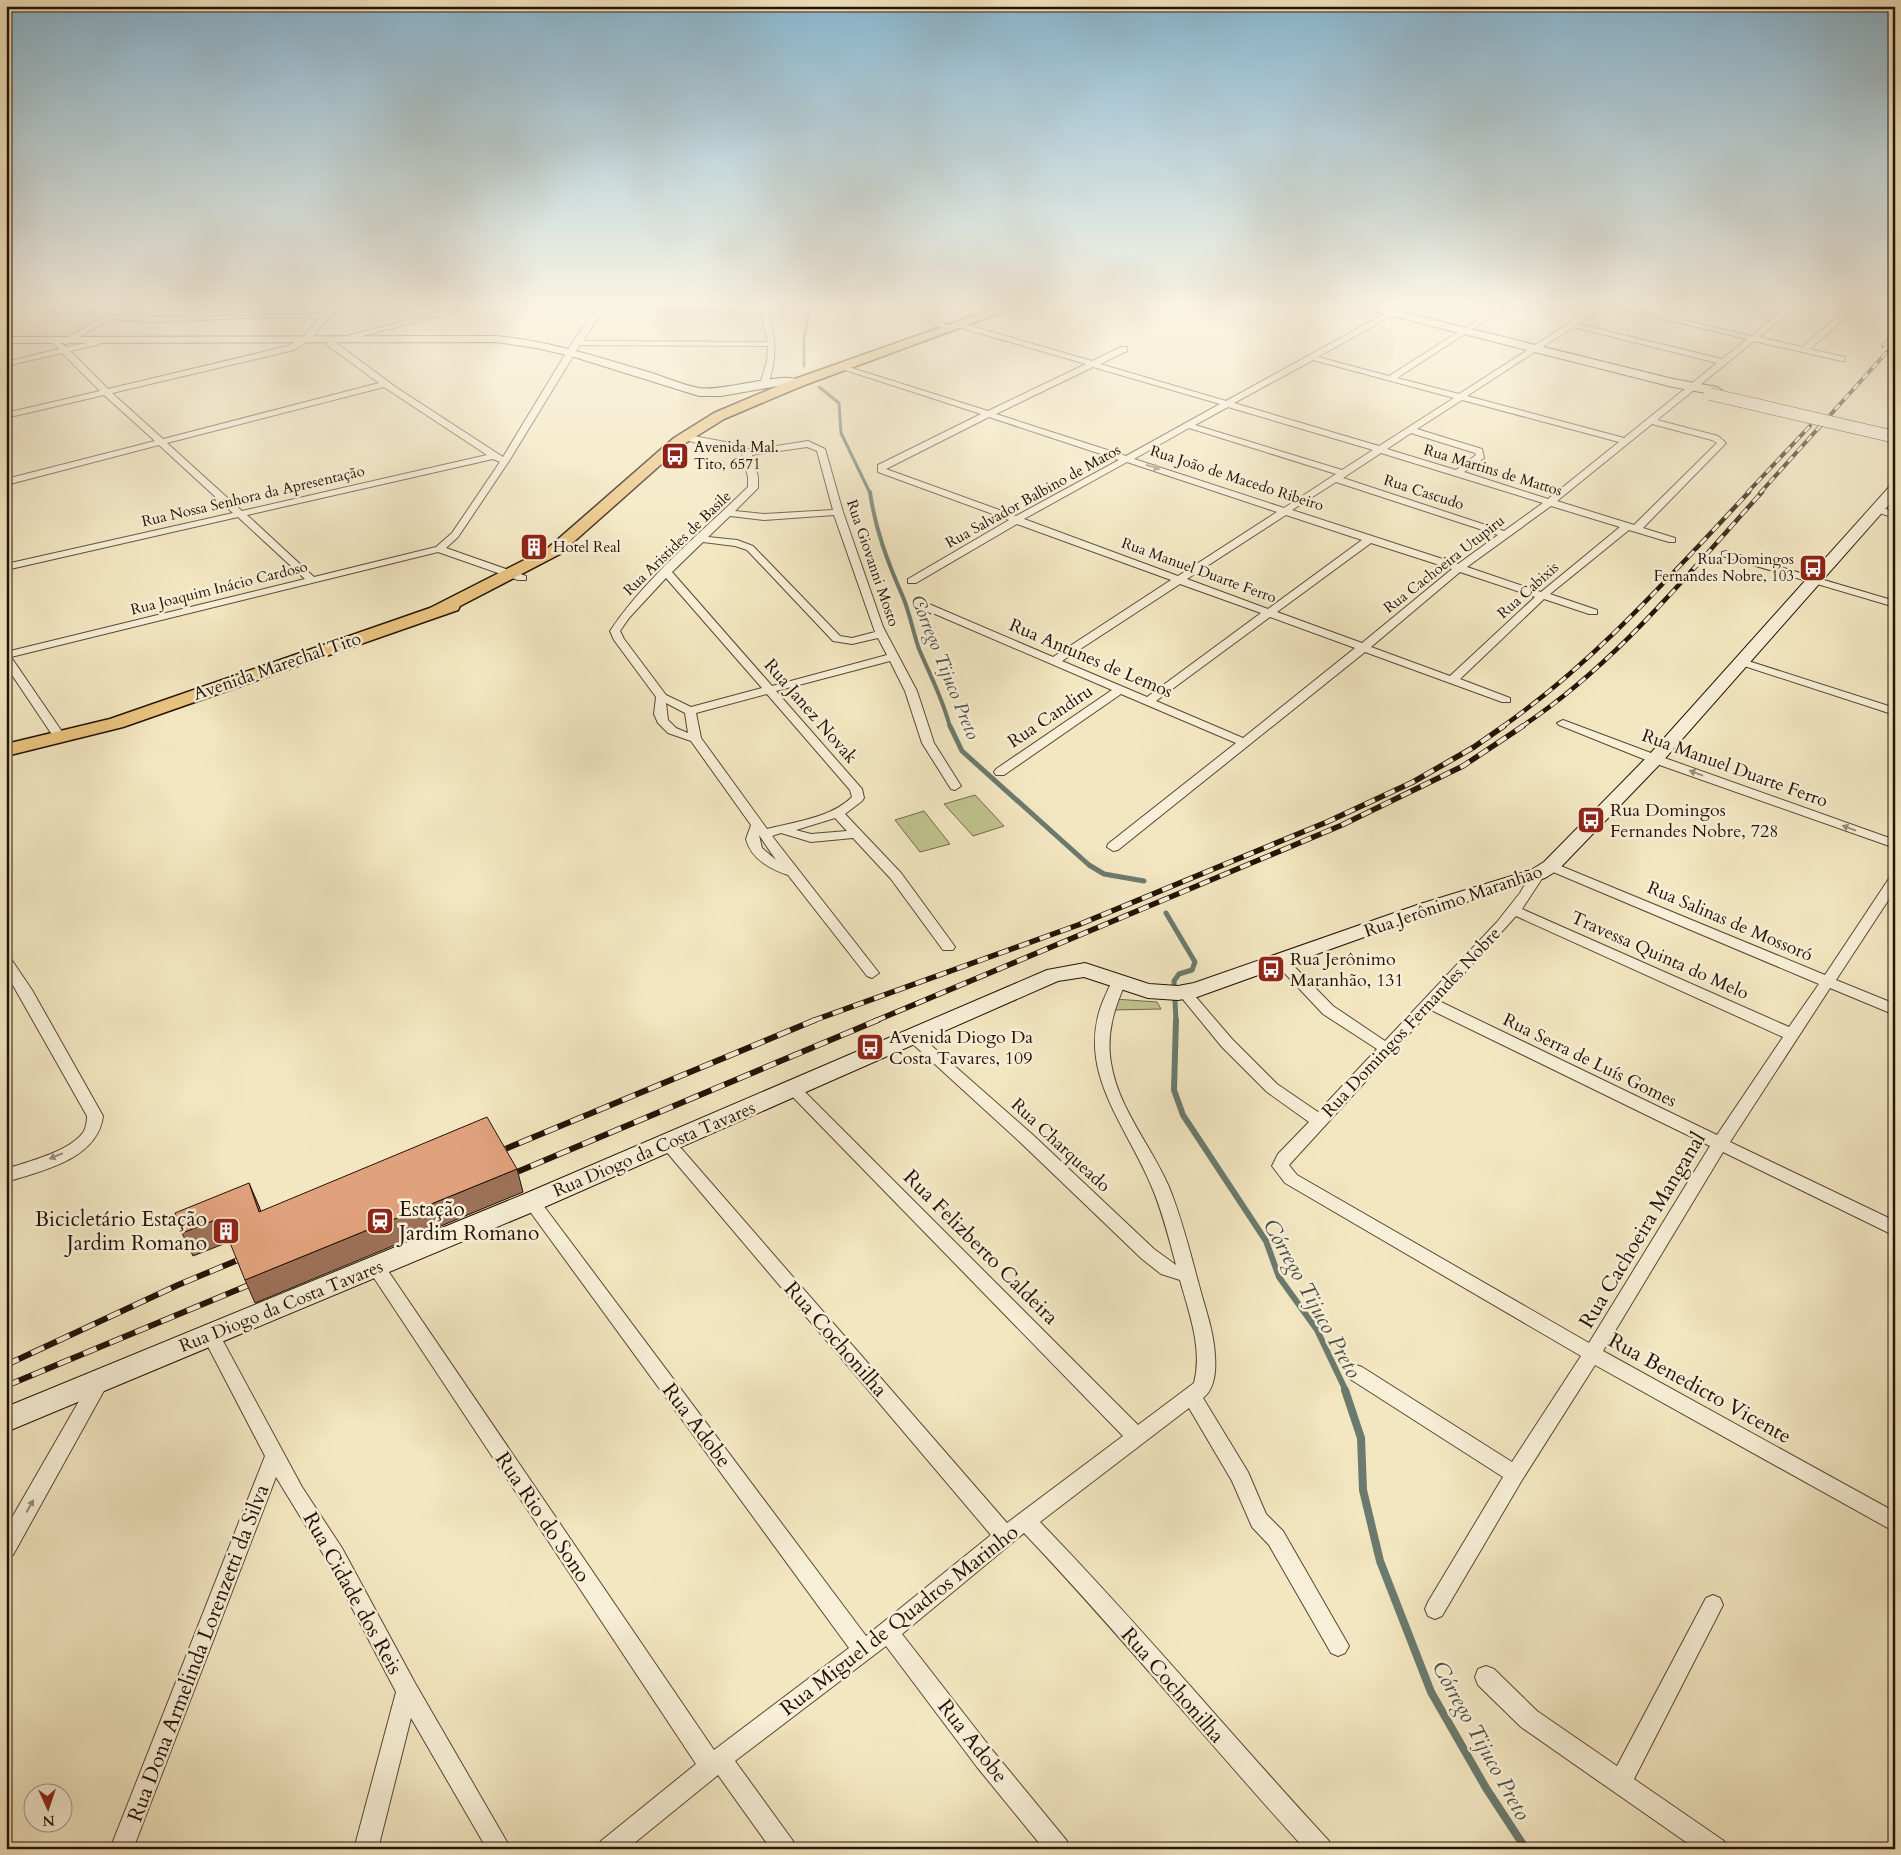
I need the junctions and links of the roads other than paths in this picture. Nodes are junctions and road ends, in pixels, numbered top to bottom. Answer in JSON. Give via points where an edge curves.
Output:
{"nodes":[{"id":1,"x":106,"y":392,"type":"edge"},
{"id":2,"x":104,"y":393,"type":"edge"},
{"id":3,"x":353,"y":393,"type":"edge"},
{"id":4,"x":399,"y":393,"type":"edge"},
{"id":5,"x":547,"y":393,"type":"edge"},
{"id":6,"x":691,"y":393,"type":"edge"},
{"id":7,"x":747,"y":393,"type":"edge"},
{"id":8,"x":758,"y":393,"type":"edge"},
{"id":9,"x":763,"y":393,"type":"edge"},
{"id":10,"x":924,"y":393,"type":"edge"},
{"id":11,"x":1034,"y":393,"type":"edge"},
{"id":12,"x":1182,"y":393,"type":"edge"},
{"id":13,"x":1251,"y":393,"type":"edge"},
{"id":14,"x":1440,"y":393,"type":"edge"},
{"id":15,"x":1468,"y":393,"type":"edge"},
{"id":16,"x":1685,"y":393,"type":"edge"},
{"id":17,"x":1716,"y":393,"type":"edge"},
{"id":18,"x":1717,"y":393,"type":"edge"},
{"id":19,"x":1460,"y":398,"type":"junction"},
{"id":20,"x":726,"y":405,"type":"junction"},
{"id":21,"x":1227,"y":406,"type":"junction"},
{"id":22,"x":990,"y":414,"type":"junction"},
{"id":23,"x":6,"y":416,"type":"edge"},
{"id":24,"x":1650,"y":421,"type":"junction"},
{"id":25,"x":1190,"y":426,"type":"junction"},
{"id":26,"x":1411,"y":430,"type":"junction"},
{"id":27,"x":1895,"y":433,"type":"edge"},
{"id":28,"x":683,"y":437,"type":"junction"},
{"id":29,"x":1895,"y":437,"type":"edge"},
{"id":30,"x":161,"y":442,"type":"junction"},
{"id":31,"x":1624,"y":442,"type":"junction"},
{"id":32,"x":1379,"y":449,"type":"junction"},
{"id":33,"x":748,"y":453,"type":"junction"},
{"id":34,"x":494,"y":456,"type":"junction"},
{"id":35,"x":1131,"y":459,"type":"junction"},
{"id":36,"x":505,"y":461,"type":"junction"},
{"id":37,"x":1458,"y":473,"type":"junction"},
{"id":38,"x":1338,"y":475,"type":"junction"},
{"id":39,"x":6,"y":482,"type":"edge"},
{"id":40,"x":1895,"y":489,"type":"edge"},
{"id":41,"x":1550,"y":502,"type":"junction"},
{"id":42,"x":1285,"y":510,"type":"junction"},
{"id":43,"x":1876,"y":510,"type":"junction"},
{"id":44,"x":838,"y":512,"type":"junction"},
{"id":45,"x":240,"y":514,"type":"junction"},
{"id":46,"x":729,"y":514,"type":"junction"},
{"id":47,"x":1895,"y":514,"type":"edge"},
{"id":48,"x":1015,"y":521,"type":"junction"},
{"id":49,"x":1631,"y":527,"type":"junction"},
{"id":50,"x":1505,"y":534,"type":"junction"},
{"id":51,"x":703,"y":538,"type":"junction"},
{"id":52,"x":1371,"y":538,"type":"junction"},
{"id":53,"x":1672,"y":540,"type":"dead end"},
{"id":54,"x":438,"y":549,"type":"junction"},
{"id":55,"x":1726,"y":554,"type":"dead end"},
{"id":56,"x":6,"y":567,"type":"edge"},
{"id":57,"x":1459,"y":568,"type":"junction"},
{"id":58,"x":666,"y":572,"type":"junction"},
{"id":59,"x":517,"y":576,"type":"junction"},
{"id":60,"x":312,"y":580,"type":"junction"},
{"id":61,"x":1178,"y":580,"type":"junction"},
{"id":62,"x":1812,"y":580,"type":"junction"},
{"id":63,"x":912,"y":581,"type":"dead end"},
{"id":64,"x":1543,"y":595,"type":"junction"},
{"id":65,"x":1895,"y":604,"type":"edge"},
{"id":66,"x":925,"y":606,"type":"dead end"},
{"id":67,"x":1593,"y":612,"type":"dead end"},
{"id":68,"x":1270,"y":613,"type":"junction"},
{"id":69,"x":615,"y":631,"type":"joint"},
{"id":70,"x":880,"y":634,"type":"junction"},
{"id":71,"x":1360,"y":648,"type":"junction"},
{"id":72,"x":6,"y":656,"type":"edge"},
{"id":73,"x":894,"y":656,"type":"junction"},
{"id":74,"x":1054,"y":661,"type":"junction"},
{"id":75,"x":1742,"y":662,"type":"junction"},
{"id":76,"x":1452,"y":680,"type":"junction"},
{"id":77,"x":769,"y":689,"type":"junction"},
{"id":78,"x":1120,"y":690,"type":"junction"},
{"id":79,"x":662,"y":697,"type":"junction"},
{"id":80,"x":1506,"y":700,"type":"dead end"},
{"id":81,"x":1148,"y":701,"type":"junction"},
{"id":82,"x":690,"y":711,"type":"junction"},
{"id":83,"x":1895,"y":712,"type":"edge"},
{"id":84,"x":116,"y":723,"type":"junction"},
{"id":85,"x":1563,"y":723,"type":"dead end"},
{"id":86,"x":58,"y":736,"type":"junction"},
{"id":87,"x":695,"y":738,"type":"junction"},
{"id":88,"x":1244,"y":742,"type":"junction"},
{"id":89,"x":6,"y":750,"type":"edge"},
{"id":90,"x":6,"y":759,"type":"edge"},
{"id":91,"x":1655,"y":759,"type":"junction"},
{"id":92,"x":1000,"y":772,"type":"dead end"},
{"id":93,"x":955,"y":786,"type":"dead end"},
{"id":94,"x":837,"y":813,"type":"junction"},
{"id":95,"x":761,"y":829,"type":"junction"},
{"id":96,"x":780,"y":829,"type":"junction"},
{"id":97,"x":856,"y":834,"type":"junction"},
{"id":98,"x":1895,"y":844,"type":"edge"},
{"id":99,"x":1113,"y":847,"type":"dead end"},
{"id":100,"x":1545,"y":870,"type":"junction"},
{"id":101,"x":1895,"y":880,"type":"edge"},
{"id":102,"x":1514,"y":910,"type":"junction"},
{"id":103,"x":948,"y":947,"type":"dead end"},
{"id":104,"x":1281,"y":961,"type":"junction"},
{"id":105,"x":6,"y":962,"type":"edge"},
{"id":106,"x":872,"y":973,"type":"dead end"},
{"id":107,"x":1119,"y":982,"type":"junction"},
{"id":108,"x":1828,"y":982,"type":"junction"},
{"id":109,"x":1181,"y":992,"type":"junction"},
{"id":110,"x":1430,"y":1004,"type":"junction"},
{"id":111,"x":1895,"y":1010,"type":"edge"},
{"id":112,"x":1791,"y":1034,"type":"junction"},
{"id":113,"x":911,"y":1036,"type":"junction"},
{"id":114,"x":1386,"y":1048,"type":"junction"},
{"id":115,"x":793,"y":1089,"type":"junction"},
{"id":116,"x":1319,"y":1121,"type":"junction"},
{"id":117,"x":668,"y":1142,"type":"junction"},
{"id":118,"x":1719,"y":1145,"type":"junction"},
{"id":119,"x":1280,"y":1166,"type":"joint"},
{"id":120,"x":6,"y":1176,"type":"edge"},
{"id":121,"x":531,"y":1202,"type":"junction"},
{"id":122,"x":1895,"y":1229,"type":"edge"},
{"id":123,"x":376,"y":1267,"type":"junction"},
{"id":124,"x":1187,"y":1275,"type":"junction"},
{"id":125,"x":211,"y":1334,"type":"junction"},
{"id":126,"x":1592,"y":1354,"type":"junction"},
{"id":127,"x":1356,"y":1373,"type":"dead end"},
{"id":128,"x":100,"y":1380,"type":"junction"},
{"id":129,"x":1192,"y":1396,"type":"junction"},
{"id":130,"x":6,"y":1420,"type":"edge"},
{"id":131,"x":1136,"y":1436,"type":"junction"},
{"id":132,"x":275,"y":1456,"type":"junction"},
{"id":133,"x":1515,"y":1474,"type":"junction"},
{"id":134,"x":1026,"y":1521,"type":"junction"},
{"id":135,"x":1895,"y":1523,"type":"edge"},
{"id":136,"x":1005,"y":1536,"type":"junction"},
{"id":137,"x":6,"y":1548,"type":"edge"},
{"id":138,"x":1713,"y":1605,"type":"dead end"},
{"id":139,"x":1435,"y":1609,"type":"dead end"},
{"id":140,"x":888,"y":1632,"type":"junction"},
{"id":141,"x":1338,"y":1646,"type":"dead end"},
{"id":142,"x":864,"y":1649,"type":"junction"},
{"id":143,"x":1486,"y":1677,"type":"dead end"},
{"id":144,"x":407,"y":1691,"type":"junction"},
{"id":145,"x":716,"y":1763,"type":"junction"},
{"id":146,"x":1620,"y":1783,"type":"junction"},
{"id":147,"x":121,"y":1849,"type":"edge"},
{"id":148,"x":366,"y":1849,"type":"edge"},
{"id":149,"x":500,"y":1849,"type":"edge"},
{"id":150,"x":609,"y":1849,"type":"edge"},
{"id":151,"x":785,"y":1849,"type":"edge"},
{"id":152,"x":1059,"y":1849,"type":"edge"},
{"id":153,"x":1321,"y":1849,"type":"edge"},
{"id":154,"x":1716,"y":1849,"type":"edge"}],
"edges":[{"from":1,"to":30,"type":"street"},
{"from":2,"to":23,"type":"street"},
{"from":3,"to":30,"type":"street"},
{"from":4,"to":34,"type":"street"},
{"from":5,"to":36,"type":"street"},
{"from":6,"to":20,"type":"street"},
{"from":7,"to":20,"type":"street"},
{"from":8,"to":20,"type":"main road","name":"Avenida Marechal Tito"},
{"from":9,"to":20,"type":"main road","name":"Avenida Marechal Tito"},
{"from":10,"to":22,"type":"street","name":"Rua João de Macedo Ribeiro"},
{"from":11,"to":22,"type":"street"},
{"from":12,"to":21,"type":"street","name":"Rua Martins de Mattos"},
{"from":13,"to":21,"type":"street","name":"Rua Salvador Balbino de Matos"},
{"from":14,"to":19,"type":"street"},
{"from":15,"to":19,"type":"street"},
{"from":16,"to":24,"type":"street","name":"Rua Cachoeira Utupiru"},
{"from":17,"to":29,"type":"street","bridge":true},
{"from":18,"to":27,"type":"street"},
{"from":19,"to":26,"type":"street"},
{"from":19,"to":31,"type":"street"},
{"from":20,"to":28,"type":"main road","name":"Avenida Marechal Tito"},
{"from":21,"to":25,"type":"street","name":"Rua Salvador Balbino de Matos"},
{"from":21,"to":32,"type":"street","name":"Rua Martins de Mattos"},
{"from":22,"to":35,"type":"street","name":"Rua João de Macedo Ribeiro"},
{"from":22,"to":48,"type":"street","name":"Rua Manuel Duarte Ferro","via":[[883,466],[881,470]]},
{"from":24,"to":31,"type":"street","name":"Rua Cachoeira Utupiru"},
{"from":24,"to":49,"type":"street","name":"Rua Cabixis","via":[[1715,438],[1722,444]]},
{"from":25,"to":35,"type":"street","name":"Rua Salvador Balbino de Matos"},
{"from":25,"to":38,"type":"street","name":"Rua Cascudo"},
{"from":26,"to":32,"type":"street"},
{"from":26,"to":37,"type":"street","via":[[1479,451],[1480,456]]},
{"from":28,"to":33,"type":"street","via":[[736,447]]},
{"from":28,"to":59,"type":"main road","name":"Avenida Marechal Tito","via":[[550,558]]},
{"from":30,"to":39,"type":"street"},
{"from":30,"to":45,"type":"street"},
{"from":31,"to":41,"type":"street","name":"Rua Cachoeira Utupiru"},
{"from":32,"to":37,"type":"street","name":"Rua Martins de Mattos"},
{"from":32,"to":38,"type":"street"},
{"from":33,"to":44,"type":"street","name":"Rua Giovanni Mosto","via":[[798,445],[817,446],[826,462]]},
{"from":33,"to":46,"type":"street","name":"Rua Aristides de Basile","via":[[752,488]]},
{"from":34,"to":36,"type":"street"},
{"from":34,"to":45,"type":"street","name":"Rua Nossa Senhora da Apresentação"},
{"from":35,"to":42,"type":"street","name":"Rua João de Macedo Ribeiro","one_way":true},
{"from":35,"to":48,"type":"street","name":"Rua Salvador Balbino de Matos"},
{"from":36,"to":54,"type":"street","via":[[455,535]]},
{"from":37,"to":41,"type":"street","name":"Rua Martins de Mattos"},
{"from":38,"to":42,"type":"street"},
{"from":38,"to":50,"type":"street","name":"Rua Cascudo"},
{"from":40,"to":43,"type":"street","name":"Rua Domingos Fernandes Nobre"},
{"from":41,"to":49,"type":"street","name":"Rua Martins de Mattos"},
{"from":41,"to":50,"type":"street","name":"Rua Cachoeira Utupiru"},
{"from":42,"to":52,"type":"street","name":"Rua João de Macedo Ribeiro"},
{"from":42,"to":61,"type":"street"},
{"from":43,"to":47,"type":"street"},
{"from":43,"to":62,"type":"street","name":"Rua Domingos Fernandes Nobre"},
{"from":44,"to":46,"type":"street","via":[[764,517]]},
{"from":44,"to":70,"type":"street","name":"Rua Giovanni Mosto"},
{"from":45,"to":56,"type":"street","name":"Rua Nossa Senhora da Apresentação"},
{"from":45,"to":60,"type":"street"},
{"from":46,"to":51,"type":"street","name":"Rua Aristides de Basile"},
{"from":48,"to":61,"type":"street","name":"Rua Manuel Duarte Ferro"},
{"from":48,"to":63,"type":"street","name":"Rua Salvador Balbino de Matos"},
{"from":49,"to":53,"type":"street","name":"Rua Martins de Mattos"},
{"from":49,"to":64,"type":"street","name":"Rua Cabixis"},
{"from":50,"to":57,"type":"street","name":"Rua Cachoeira Utupiru"},
{"from":51,"to":58,"type":"street","name":"Rua Aristides de Basile"},
{"from":51,"to":70,"type":"street","via":[[750,548],[837,639],[852,641]]},
{"from":52,"to":57,"type":"street","name":"Rua João de Macedo Ribeiro"},
{"from":52,"to":68,"type":"street"},
{"from":54,"to":59,"type":"street"},
{"from":54,"to":60,"type":"street","name":"Rua Joaquim Inácio Cardoso"},
{"from":55,"to":62,"type":"street"},
{"from":57,"to":64,"type":"street","name":"Rua João de Macedo Ribeiro"},
{"from":57,"to":71,"type":"street","name":"Rua Cachoeira Utupiru"},
{"from":58,"to":69,"type":"street","name":"Rua Aristides de Basile"},
{"from":58,"to":77,"type":"street","name":"Rua Janez Novak"},
{"from":59,"to":84,"type":"main road","name":"Avenida Marechal Tito","via":[[487,596],[438,610]]},
{"from":60,"to":72,"type":"street","name":"Rua Joaquim Inácio Cardoso"},
{"from":61,"to":68,"type":"street","name":"Rua Manuel Duarte Ferro"},
{"from":61,"to":74,"type":"street"},
{"from":62,"to":65,"type":"street"},
{"from":62,"to":75,"type":"street","name":"Rua Domingos Fernandes Nobre"},
{"from":64,"to":67,"type":"street","name":"Rua João de Macedo Ribeiro"},
{"from":64,"to":76,"type":"street","name":"Rua Cabixis"},
{"from":66,"to":74,"type":"street","name":"Rua Antunes de Lemos"},
{"from":68,"to":71,"type":"street","name":"Rua Manuel Duarte Ferro"},
{"from":68,"to":81,"type":"street"},
{"from":69,"to":79,"type":"street"},
{"from":70,"to":73,"type":"street","name":"Rua Giovanni Mosto"},
{"from":71,"to":76,"type":"street","name":"Rua Manuel Duarte Ferro"},
{"from":71,"to":88,"type":"street","name":"Rua Cachoeira Utupiru"},
{"from":72,"to":86,"type":"street"},
{"from":73,"to":77,"type":"street"},
{"from":73,"to":93,"type":"street","name":"Rua Giovanni Mosto","via":[[921,715],[928,743]]},
{"from":74,"to":78,"type":"street","name":"Rua Antunes de Lemos"},
{"from":75,"to":83,"type":"street"},
{"from":75,"to":91,"type":"street","name":"Rua Domingos Fernandes Nobre"},
{"from":76,"to":80,"type":"street","name":"Rua Manuel Duarte Ferro"},
{"from":77,"to":82,"type":"street"},
{"from":77,"to":94,"type":"street","name":"Rua Janez Novak","via":[[856,790],[855,803]]},
{"from":78,"to":81,"type":"street","name":"Rua Antunes de Lemos"},
{"from":78,"to":92,"type":"street","name":"Rua Candiru"},
{"from":79,"to":82,"type":"street"},
{"from":79,"to":87,"type":"street","via":[[658,708],[666,725],[679,735]]},
{"from":81,"to":88,"type":"street","name":"Rua Antunes de Lemos"},
{"from":82,"to":87,"type":"street"},
{"from":84,"to":86,"type":"main road","name":"Avenida Marechal Tito"},
{"from":84,"to":90,"type":"main road","name":"Avenida Marechal Tito","via":[[93,734]]},
{"from":85,"to":91,"type":"street","name":"Rua Manuel Duarte Ferro"},
{"from":86,"to":89,"type":"main road","name":"Avenida Marechal Tito"},
{"from":87,"to":95,"type":"street"},
{"from":88,"to":99,"type":"street","name":"Rua Cachoeira Utupiru"},
{"from":98,"to":91,"type":"street","name":"Rua Manuel Duarte Ferro","one_way":true},
{"from":91,"to":100,"type":"street","name":"Rua Domingos Fernandes Nobre"},
{"from":94,"to":96,"type":"street","name":"Rua Janez Novak"},
{"from":94,"to":97,"type":"street"},
{"from":95,"to":96,"type":"street","name":"Rua Janez Novak"},
{"from":95,"to":106,"type":"street","via":[[752,835],[754,843],[770,863],[793,872]]},
{"from":96,"to":97,"type":"street","via":[[811,838]]},
{"from":97,"to":103,"type":"street","via":[[896,876]]},
{"from":100,"to":102,"type":"street","name":"Rua Domingos Fernandes Nobre"},
{"from":100,"to":104,"type":"street","name":"Rua Jerônimo Maranhão","via":[[1427,908]]},
{"from":100,"to":108,"type":"street","name":"Rua Salinas de Mossoró"},
{"from":101,"to":108,"type":"street","name":"Rua Cachoeira Manganal"},
{"from":102,"to":110,"type":"street","name":"Rua Domingos Fernandes Nobre"},
{"from":102,"to":112,"type":"street","name":"Travessa Quinta do Melo"},
{"from":104,"to":109,"type":"street","name":"Rua Jerônimo Maranhão","via":[[1210,987]]},
{"from":104,"to":114,"type":"street","via":[[1344,1022]]},
{"from":105,"to":120,"type":"street","one_way":true,"via":[[95,1116],[92,1132],[80,1146]]},
{"from":107,"to":109,"type":"street","name":"Rua Diogo da Costa Tavares","via":[[1148,991]]},
{"from":107,"to":113,"type":"street","name":"Rua Diogo da Costa Tavares","via":[[1085,970],[1054,975]]},
{"from":107,"to":124,"type":"street","name":"Rua Miguel de Quadros Marinho","via":[[1105,1017],[1101,1050],[1106,1078],[1121,1116],[1159,1184]]},
{"from":108,"to":111,"type":"street","name":"Rua Salinas de Mossoró"},
{"from":108,"to":112,"type":"street","name":"Rua Cachoeira Manganal"},
{"from":109,"to":116,"type":"street","via":[[1272,1088]]},
{"from":110,"to":114,"type":"street","name":"Rua Domingos Fernandes Nobre"},
{"from":110,"to":118,"type":"street","name":"Rua Serra de Luís Gomes"},
{"from":112,"to":118,"type":"street","name":"Rua Cachoeira Manganal"},
{"from":113,"to":115,"type":"street","name":"Rua Diogo da Costa Tavares"},
{"from":113,"to":124,"type":"street","name":"Rua Charqueado","via":[[1027,1139],[1148,1254],[1167,1268]]},
{"from":114,"to":116,"type":"street","name":"Rua Domingos Fernandes Nobre"},
{"from":115,"to":117,"type":"street","name":"Rua Diogo da Costa Tavares"},
{"from":115,"to":131,"type":"street","name":"Rua Felizberto Caldeira"},
{"from":116,"to":119,"type":"street","name":"Rua Domingos Fernandes Nobre"},
{"from":117,"to":121,"type":"street","name":"Rua Diogo da Costa Tavares"},
{"from":117,"to":136,"type":"street","name":"Rua Cochonilha"},
{"from":118,"to":122,"type":"street","name":"Rua Serra de Luís Gomes"},
{"from":118,"to":126,"type":"street","name":"Rua Cachoeira Manganal"},
{"from":119,"to":126,"type":"street","name":"Rua Benedicto Vicente","via":[[1291,1179]]},
{"from":121,"to":123,"type":"street","name":"Rua Diogo da Costa Tavares"},
{"from":121,"to":142,"type":"street","name":"Rua Adobe"},
{"from":123,"to":125,"type":"street","name":"Rua Diogo da Costa Tavares"},
{"from":123,"to":145,"type":"street","name":"Rua Rio do Sono"},
{"from":124,"to":129,"type":"street","name":"Rua Miguel de Quadros Marinho","via":[[1207,1358],[1202,1388]]},
{"from":125,"to":128,"type":"street","name":"Rua Diogo da Costa Tavares"},
{"from":125,"to":132,"type":"street","name":"Rua Cidade dos Reis"},
{"from":126,"to":133,"type":"street","name":"Rua Cachoeira Manganal"},
{"from":126,"to":135,"type":"street","name":"Rua Benedicto Vicente"},
{"from":127,"to":133,"type":"street"},
{"from":128,"to":130,"type":"street","name":"Rua Diogo da Costa Tavares"},
{"from":137,"to":128,"type":"street","one_way":true},
{"from":129,"to":131,"type":"street","name":"Rua Miguel de Quadros Marinho"},
{"from":129,"to":141,"type":"street","via":[[1241,1478],[1267,1534],[1276,1538]]},
{"from":131,"to":134,"type":"street","name":"Rua Miguel de Quadros Marinho"},
{"from":132,"to":144,"type":"street","name":"Rua Cidade dos Reis","via":[[335,1555]]},
{"from":132,"to":147,"type":"street","name":"Rua Dona Armelinda Lorenzetti da Silva"},
{"from":133,"to":139,"type":"street","name":"Rua Cachoeira Manganal"},
{"from":134,"to":136,"type":"street","name":"Rua Miguel de Quadros Marinho"},
{"from":134,"to":153,"type":"street","name":"Rua Cochonilha"},
{"from":136,"to":140,"type":"street","name":"Rua Miguel de Quadros Marinho"},
{"from":138,"to":146,"type":"street"},
{"from":140,"to":142,"type":"street","name":"Rua Miguel de Quadros Marinho"},
{"from":140,"to":152,"type":"street","name":"Rua Adobe"},
{"from":142,"to":145,"type":"street","name":"Rua Miguel de Quadros Marinho"},
{"from":143,"to":146,"type":"street","via":[[1529,1719]]},
{"from":144,"to":148,"type":"street"},
{"from":144,"to":149,"type":"street","name":"Rua Cidade dos Reis"},
{"from":145,"to":150,"type":"street","name":"Rua Miguel de Quadros Marinho"},
{"from":145,"to":151,"type":"street","name":"Rua Rio do Sono"},
{"from":146,"to":154,"type":"street"}]}
